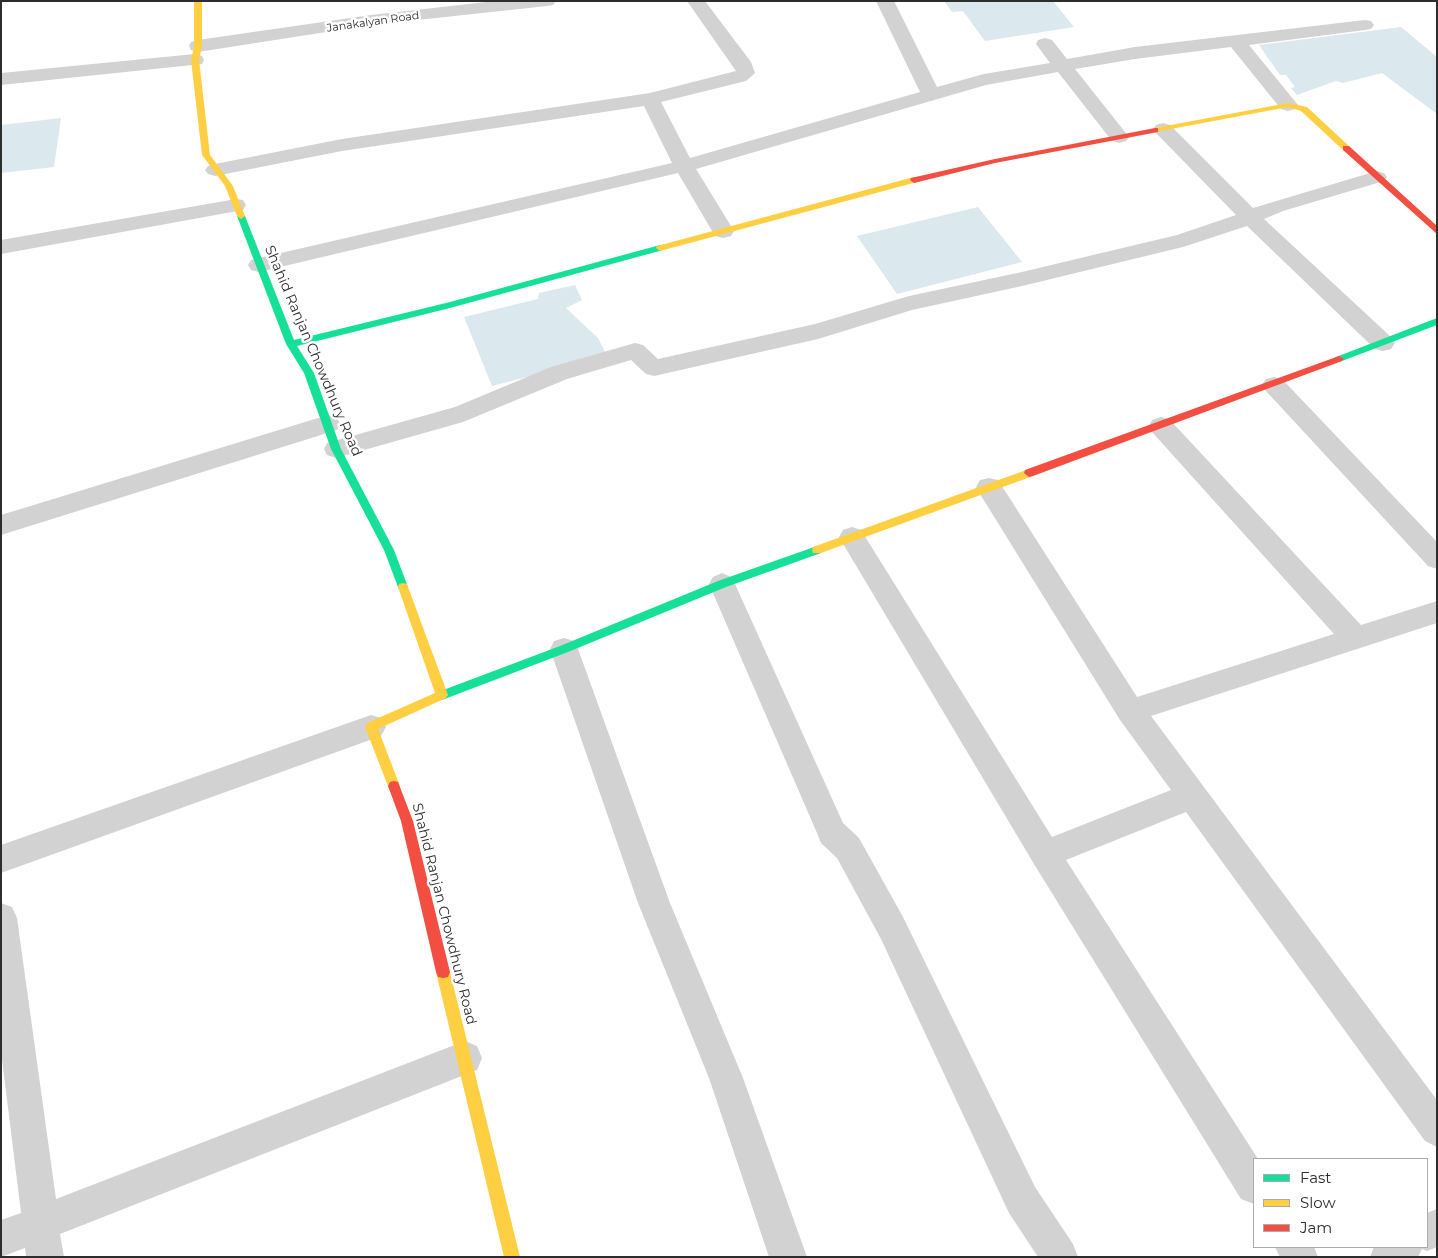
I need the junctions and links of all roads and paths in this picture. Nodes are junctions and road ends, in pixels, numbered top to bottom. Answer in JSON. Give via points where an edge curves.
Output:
{"nodes":[{"id":1,"x":198,"y":1,"type":"edge"},
{"id":2,"x":547,"y":1,"type":"edge"},
{"id":3,"x":696,"y":1,"type":"edge"},
{"id":4,"x":884,"y":1,"type":"edge"},
{"id":5,"x":436,"y":7,"type":"edge"},
{"id":6,"x":1365,"y":25,"type":"dead end"},
{"id":7,"x":1235,"y":40,"type":"junction"},
{"id":8,"x":1045,"y":44,"type":"dead end"},
{"id":9,"x":197,"y":53,"type":"junction"},
{"id":10,"x":1063,"y":66,"type":"junction"},
{"id":11,"x":1,"y":79,"type":"edge"},
{"id":12,"x":931,"y":95,"type":"junction"},
{"id":13,"x":650,"y":99,"type":"junction"},
{"id":14,"x":1288,"y":106,"type":"junction"},
{"id":15,"x":1163,"y":129,"type":"junction"},
{"id":16,"x":1119,"y":137,"type":"junction"},
{"id":17,"x":684,"y":166,"type":"junction"},
{"id":18,"x":215,"y":170,"type":"junction"},
{"id":19,"x":1377,"y":177,"type":"junction"},
{"id":20,"x":236,"y":205,"type":"junction"},
{"id":21,"x":1249,"y":216,"type":"junction"},
{"id":22,"x":1437,"y":230,"type":"edge"},
{"id":23,"x":723,"y":231,"type":"junction"},
{"id":24,"x":1,"y":247,"type":"edge"},
{"id":25,"x":258,"y":266,"type":"junction"},
{"id":26,"x":1437,"y":321,"type":"edge"},
{"id":27,"x":1383,"y":343,"type":"junction"},
{"id":28,"x":291,"y":344,"type":"junction"},
{"id":29,"x":1274,"y":385,"type":"junction"},
{"id":30,"x":328,"y":424,"type":"junction"},
{"id":31,"x":1161,"y":426,"type":"junction"},
{"id":32,"x":336,"y":449,"type":"junction"},
{"id":33,"x":989,"y":487,"type":"junction"},
{"id":34,"x":1,"y":525,"type":"edge"},
{"id":35,"x":852,"y":537,"type":"junction"},
{"id":36,"x":1437,"y":559,"type":"edge"},
{"id":37,"x":722,"y":584,"type":"junction"},
{"id":38,"x":1437,"y":612,"type":"edge"},
{"id":39,"x":1356,"y":639,"type":"junction"},
{"id":40,"x":564,"y":649,"type":"junction"},
{"id":41,"x":442,"y":695,"type":"junction"},
{"id":42,"x":1130,"y":711,"type":"junction"},
{"id":43,"x":371,"y":726,"type":"junction"},
{"id":44,"x":1191,"y":796,"type":"junction"},
{"id":45,"x":1045,"y":854,"type":"junction"},
{"id":46,"x":1,"y":859,"type":"edge"},
{"id":47,"x":1,"y":918,"type":"edge"},
{"id":48,"x":465,"y":1058,"type":"junction"},
{"id":49,"x":1437,"y":1129,"type":"edge"},
{"id":50,"x":1253,"y":1184,"type":"edge"},
{"id":51,"x":1,"y":1239,"type":"edge"},
{"id":52,"x":43,"y":1240,"type":"edge"},
{"id":53,"x":1402,"y":1248,"type":"edge"},
{"id":54,"x":512,"y":1257,"type":"edge"},
{"id":55,"x":788,"y":1257,"type":"edge"},
{"id":56,"x":1060,"y":1257,"type":"edge"},
{"id":57,"x":1388,"y":1257,"type":"edge"}],
"edges":[{"from":1,"to":9,"type":"street","name":"Shahid Ranjan Chowdhury Road"},
{"from":2,"to":5,"type":"street","name":"Janakalyan Road"},
{"from":3,"to":13,"type":"street","via":[[746,73]]},
{"from":4,"to":12,"type":"street"},
{"from":5,"to":9,"type":"street","name":"Janakalyan Road"},
{"from":6,"to":7,"type":"street"},
{"from":7,"to":10,"type":"street"},
{"from":7,"to":14,"type":"street"},
{"from":8,"to":10,"type":"street"},
{"from":9,"to":11,"type":"street","name":"Janakalyan Road"},
{"from":9,"to":18,"type":"street","name":"Shahid Ranjan Chowdhury Road","via":[[206,155]]},
{"from":10,"to":12,"type":"street","via":[[984,80]]},
{"from":10,"to":16,"type":"street"},
{"from":12,"to":17,"type":"street"},
{"from":13,"to":17,"type":"street"},
{"from":13,"to":18,"type":"street","via":[[342,145]]},
{"from":14,"to":15,"type":"street"},
{"from":14,"to":19,"type":"street","via":[[1304,109]]},
{"from":15,"to":16,"type":"street"},
{"from":15,"to":21,"type":"street"},
{"from":16,"to":23,"type":"street","via":[[887,186]]},
{"from":17,"to":23,"type":"street"},
{"from":17,"to":25,"type":"street"},
{"from":18,"to":20,"type":"street","name":"Shahid Ranjan Chowdhury Road","via":[[229,186]]},
{"from":19,"to":21,"type":"street"},
{"from":19,"to":22,"type":"street"},
{"from":20,"to":24,"type":"street"},
{"from":20,"to":25,"type":"street","name":"Shahid Ranjan Chowdhury Road"},
{"from":21,"to":27,"type":"street"},
{"from":21,"to":32,"type":"street","via":[[1183,240],[909,303],[818,331],[654,368],[635,351],[559,373],[463,413]]},
{"from":23,"to":28,"type":"street","via":[[459,303]]},
{"from":25,"to":28,"type":"street","name":"Shahid Ranjan Chowdhury Road"},
{"from":26,"to":27,"type":"street"},
{"from":27,"to":29,"type":"street"},
{"from":28,"to":30,"type":"street","name":"Shahid Ranjan Chowdhury Road","via":[[308,373]]},
{"from":29,"to":31,"type":"street"},
{"from":29,"to":36,"type":"street"},
{"from":30,"to":32,"type":"street","name":"Shahid Ranjan Chowdhury Road"},
{"from":30,"to":34,"type":"street"},
{"from":31,"to":33,"type":"street"},
{"from":31,"to":39,"type":"street"},
{"from":32,"to":41,"type":"street","name":"Shahid Ranjan Chowdhury Road","via":[[389,550]]},
{"from":33,"to":35,"type":"street"},
{"from":33,"to":42,"type":"street"},
{"from":35,"to":37,"type":"street"},
{"from":35,"to":45,"type":"street"},
{"from":37,"to":40,"type":"street"},
{"from":37,"to":56,"type":"street","via":[[832,833],[848,848],[883,912],[1022,1200]]},
{"from":38,"to":39,"type":"street"},
{"from":39,"to":42,"type":"street"},
{"from":40,"to":41,"type":"street"},
{"from":40,"to":55,"type":"street","via":[[654,903],[726,1078]]},
{"from":41,"to":43,"type":"street"},
{"from":42,"to":44,"type":"street"},
{"from":43,"to":46,"type":"street"},
{"from":43,"to":48,"type":"street","name":"Shahid Ranjan Chowdhury Road","via":[[407,821]]},
{"from":44,"to":45,"type":"street"},
{"from":44,"to":49,"type":"street"},
{"from":45,"to":50,"type":"street"},
{"from":47,"to":52,"type":"street"},
{"from":48,"to":52,"type":"street"},
{"from":48,"to":54,"type":"street","name":"Shahid Ranjan Chowdhury Road"},
{"from":51,"to":52,"type":"street"},
{"from":53,"to":57,"type":"street"}]}
